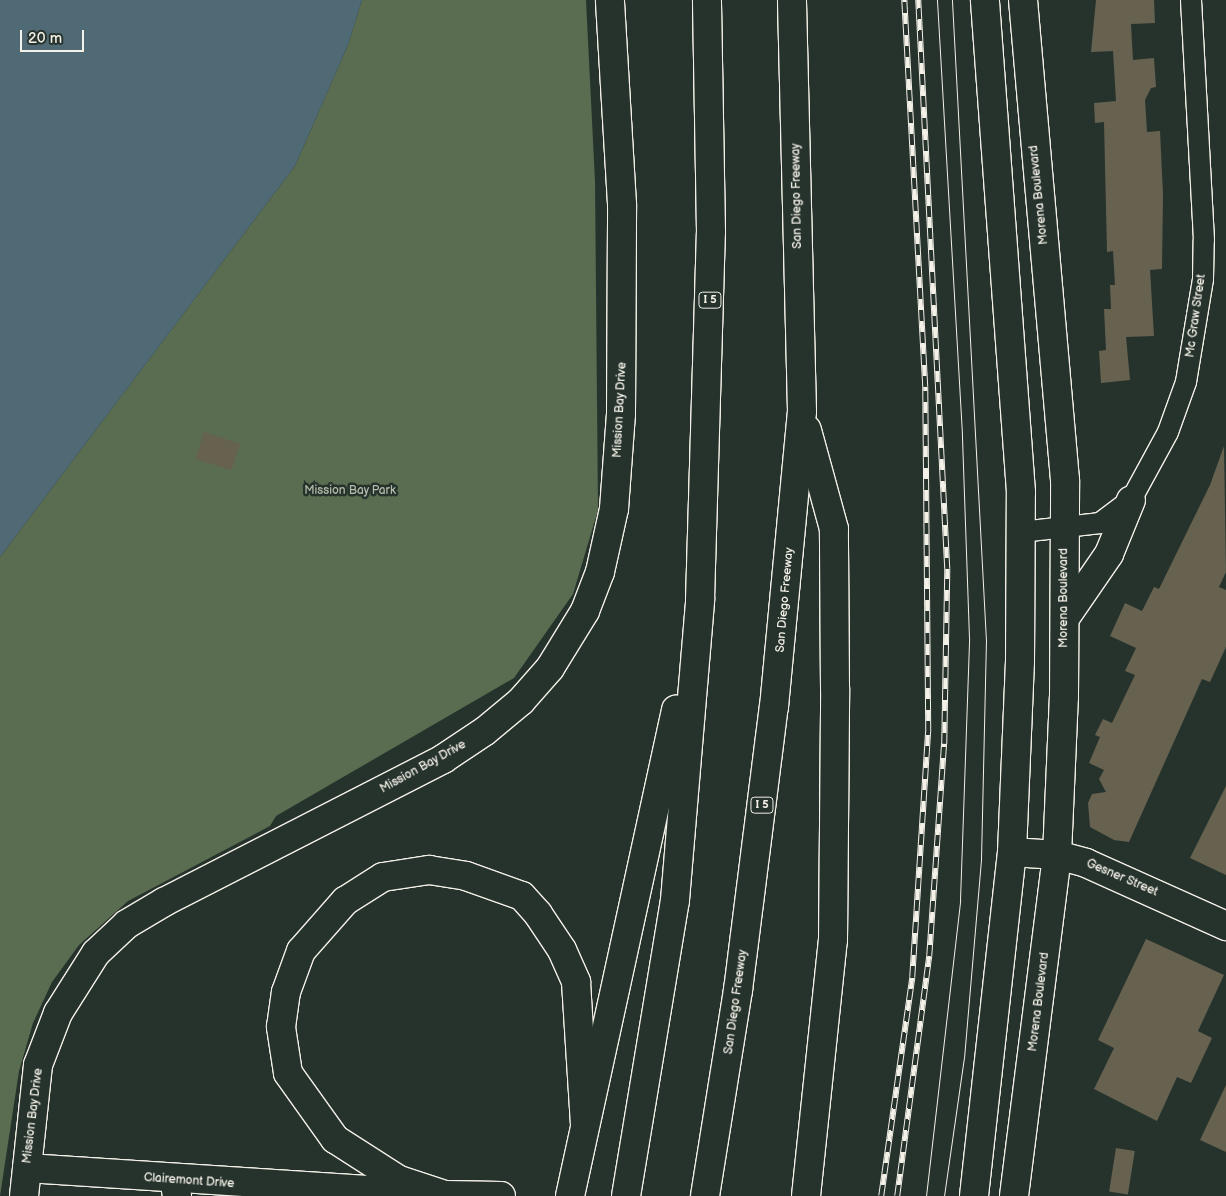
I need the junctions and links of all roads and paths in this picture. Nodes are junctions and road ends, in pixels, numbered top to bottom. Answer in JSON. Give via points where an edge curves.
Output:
{"nodes":[{"id":1,"x":610,"y":0,"type":"edge"},
{"id":2,"x":707,"y":0,"type":"edge"},
{"id":3,"x":792,"y":0,"type":"edge"},
{"id":4,"x":985,"y":0,"type":"edge"},
{"id":5,"x":1023,"y":0,"type":"edge"},
{"id":6,"x":1190,"y":0,"type":"edge"},
{"id":7,"x":802,"y":411,"type":"junction"},
{"id":8,"x":1132,"y":500,"type":"junction"},
{"id":9,"x":1063,"y":529,"type":"junction"},
{"id":10,"x":1021,"y":532,"type":"junction"},
{"id":11,"x":700,"y":600,"type":"junction"},
{"id":12,"x":1065,"y":618,"type":"junction"},
{"id":13,"x":1012,"y":852,"type":"junction"},
{"id":14,"x":1057,"y":855,"type":"junction"},
{"id":15,"x":1226,"y":926,"type":"edge"},
{"id":16,"x":584,"y":1124,"type":"junction"},
{"id":17,"x":27,"y":1168,"type":"junction"},
{"id":18,"x":176,"y":1188,"type":"edge"},
{"id":19,"x":445,"y":1195,"type":"junction"},
{"id":20,"x":24,"y":1196,"type":"edge"},
{"id":21,"x":502,"y":1196,"type":"edge"},
{"id":22,"x":570,"y":1196,"type":"edge"},
{"id":23,"x":626,"y":1196,"type":"edge"},
{"id":24,"x":705,"y":1196,"type":"edge"},
{"id":25,"x":806,"y":1196,"type":"edge"},
{"id":26,"x":974,"y":1196,"type":"edge"},
{"id":27,"x":1014,"y":1196,"type":"edge"}],
"edges":[{"from":1,"to":17,"type":"main road","name":"Mission Bay Drive","via":[[622,213],[621,414],[614,510],[600,572],[585,611],[550,668],[521,701],[485,731],[443,759],[164,902],[127,924],[96,953],[76,979],[47,1037],[32,1103]]},
{"from":2,"to":11,"type":"main road","number":"I 5","via":[[710,271]]},
{"from":3,"to":7,"type":"main road","name":"San Diego Freeway","number":"I 5"},
{"from":4,"to":10,"type":"main road","via":[[1021,492]]},
{"from":5,"to":9,"type":"main road","name":"Morena Boulevard","via":[[1065,480]]},
{"from":6,"to":8,"type":"street","name":"Mc Graw Street","via":[[1204,240],[1203,279],[1186,382],[1168,432]]},
{"from":7,"to":24,"type":"main road","name":"San Diego Freeway","number":"I 5","via":[[774,707],[738,990]]},
{"from":7,"to":25,"type":"main road","via":[[834,529],[833,940]]},
{"from":8,"to":9,"type":"street","name":"Mc Graw Street","via":[[1100,523]]},
{"from":8,"to":12,"type":"main road","via":[[1109,554]]},
{"from":9,"to":10,"type":"street","name":"Mc Graw Street"},
{"from":9,"to":12,"type":"main road","name":"Morena Boulevard"},
{"from":10,"to":13,"type":"main road"},
{"from":11,"to":16,"type":"main road"},
{"from":11,"to":23,"type":"main road","number":"I 5","via":[[675,900]]},
{"from":12,"to":14,"type":"main road","name":"Morena Boulevard"},
{"from":13,"to":14,"type":"main road","name":"Gesner Street"},
{"from":13,"to":26,"type":"main road"},
{"from":14,"to":15,"type":"main road","name":"Gesner Street","via":[[1141,885]]},
{"from":14,"to":27,"type":"main road","name":"Morena Boulevard"},
{"from":16,"to":19,"type":"main road","via":[[576,982],[562,950],[538,914],[522,896],[466,876],[428,870],[383,877],[345,900],[301,952],[286,992],[281,1027],[288,1073],[335,1139],[399,1180]]},
{"from":16,"to":22,"type":"main road"},
{"from":17,"to":18,"type":"main road","name":"Clairemont Drive"},
{"from":17,"to":20,"type":"main road","name":"Mission Bay Drive"},
{"from":18,"to":19,"type":"main road","name":"Clairemont Drive"},
{"from":19,"to":21,"type":"main road","name":"Clairemont Drive"}]}
